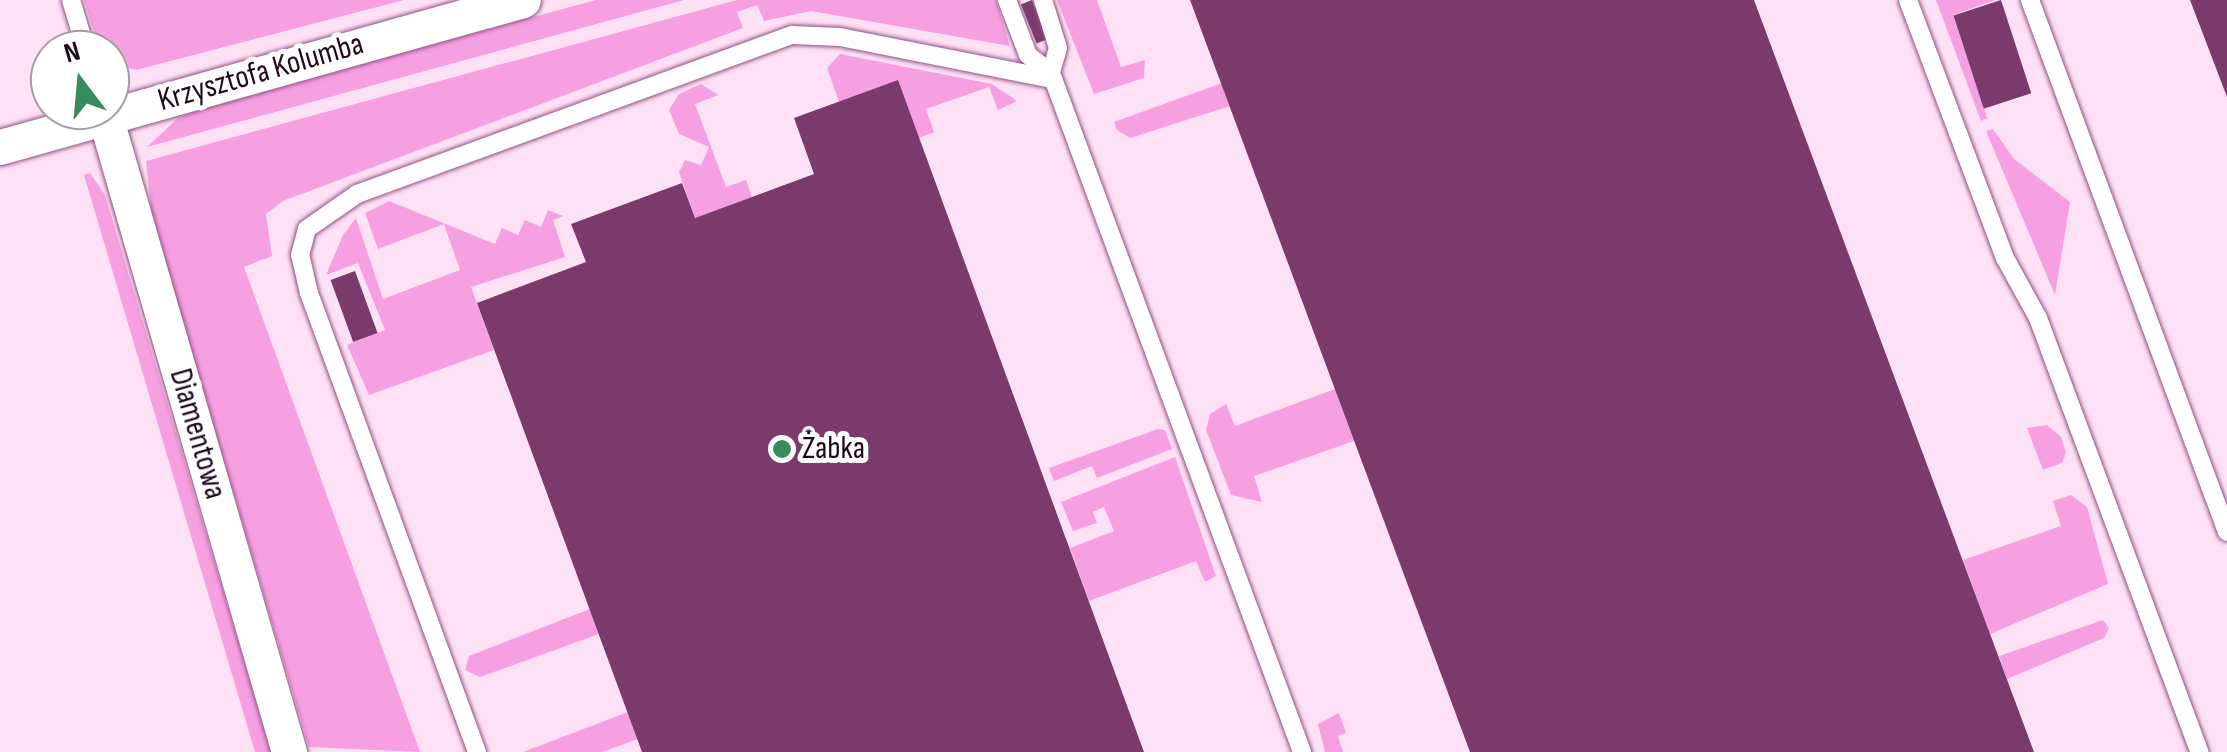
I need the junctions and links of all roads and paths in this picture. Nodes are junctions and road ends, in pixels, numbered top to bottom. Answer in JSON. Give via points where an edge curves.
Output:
{"nodes":[{"id":1,"x":71,"y":0,"type":"edge"},
{"id":2,"x":523,"y":0,"type":"edge"},
{"id":3,"x":1008,"y":0,"type":"edge"},
{"id":4,"x":1043,"y":0,"type":"edge"},
{"id":5,"x":1908,"y":0,"type":"edge"},
{"id":6,"x":2030,"y":0,"type":"edge"},
{"id":7,"x":80,"y":30,"type":"edge"},
{"id":8,"x":1052,"y":76,"type":"junction"},
{"id":9,"x":130,"y":106,"type":"edge"},
{"id":10,"x":50,"y":130,"type":"edge"},
{"id":11,"x":109,"y":130,"type":"edge"},
{"id":12,"x":0,"y":146,"type":"edge"},
{"id":13,"x":2227,"y":532,"type":"edge"},
{"id":14,"x":289,"y":752,"type":"edge"},
{"id":15,"x":477,"y":752,"type":"edge"},
{"id":16,"x":1302,"y":752,"type":"edge"},
{"id":17,"x":2199,"y":752,"type":"edge"}],
"edges":[{"from":1,"to":7,"type":"lane"},
{"from":2,"to":9,"type":"street","name":"Krzysztofa Kolumba"},
{"from":3,"to":8,"type":"lane","via":[[1028,55]]},
{"from":4,"to":8,"type":"lane","via":[[1058,48]]},
{"from":5,"to":17,"type":"lane","via":[[2006,258],[2038,318]]},
{"from":6,"to":13,"type":"lane"},
{"from":8,"to":15,"type":"lane","via":[[822,34],[777,38],[357,194],[307,229],[300,255],[309,293]]},
{"from":8,"to":16,"type":"lane"},
{"from":10,"to":12,"type":"street","name":"Krzysztofa Kolumba"},
{"from":11,"to":14,"type":"street","name":"Diamentowa"}]}
